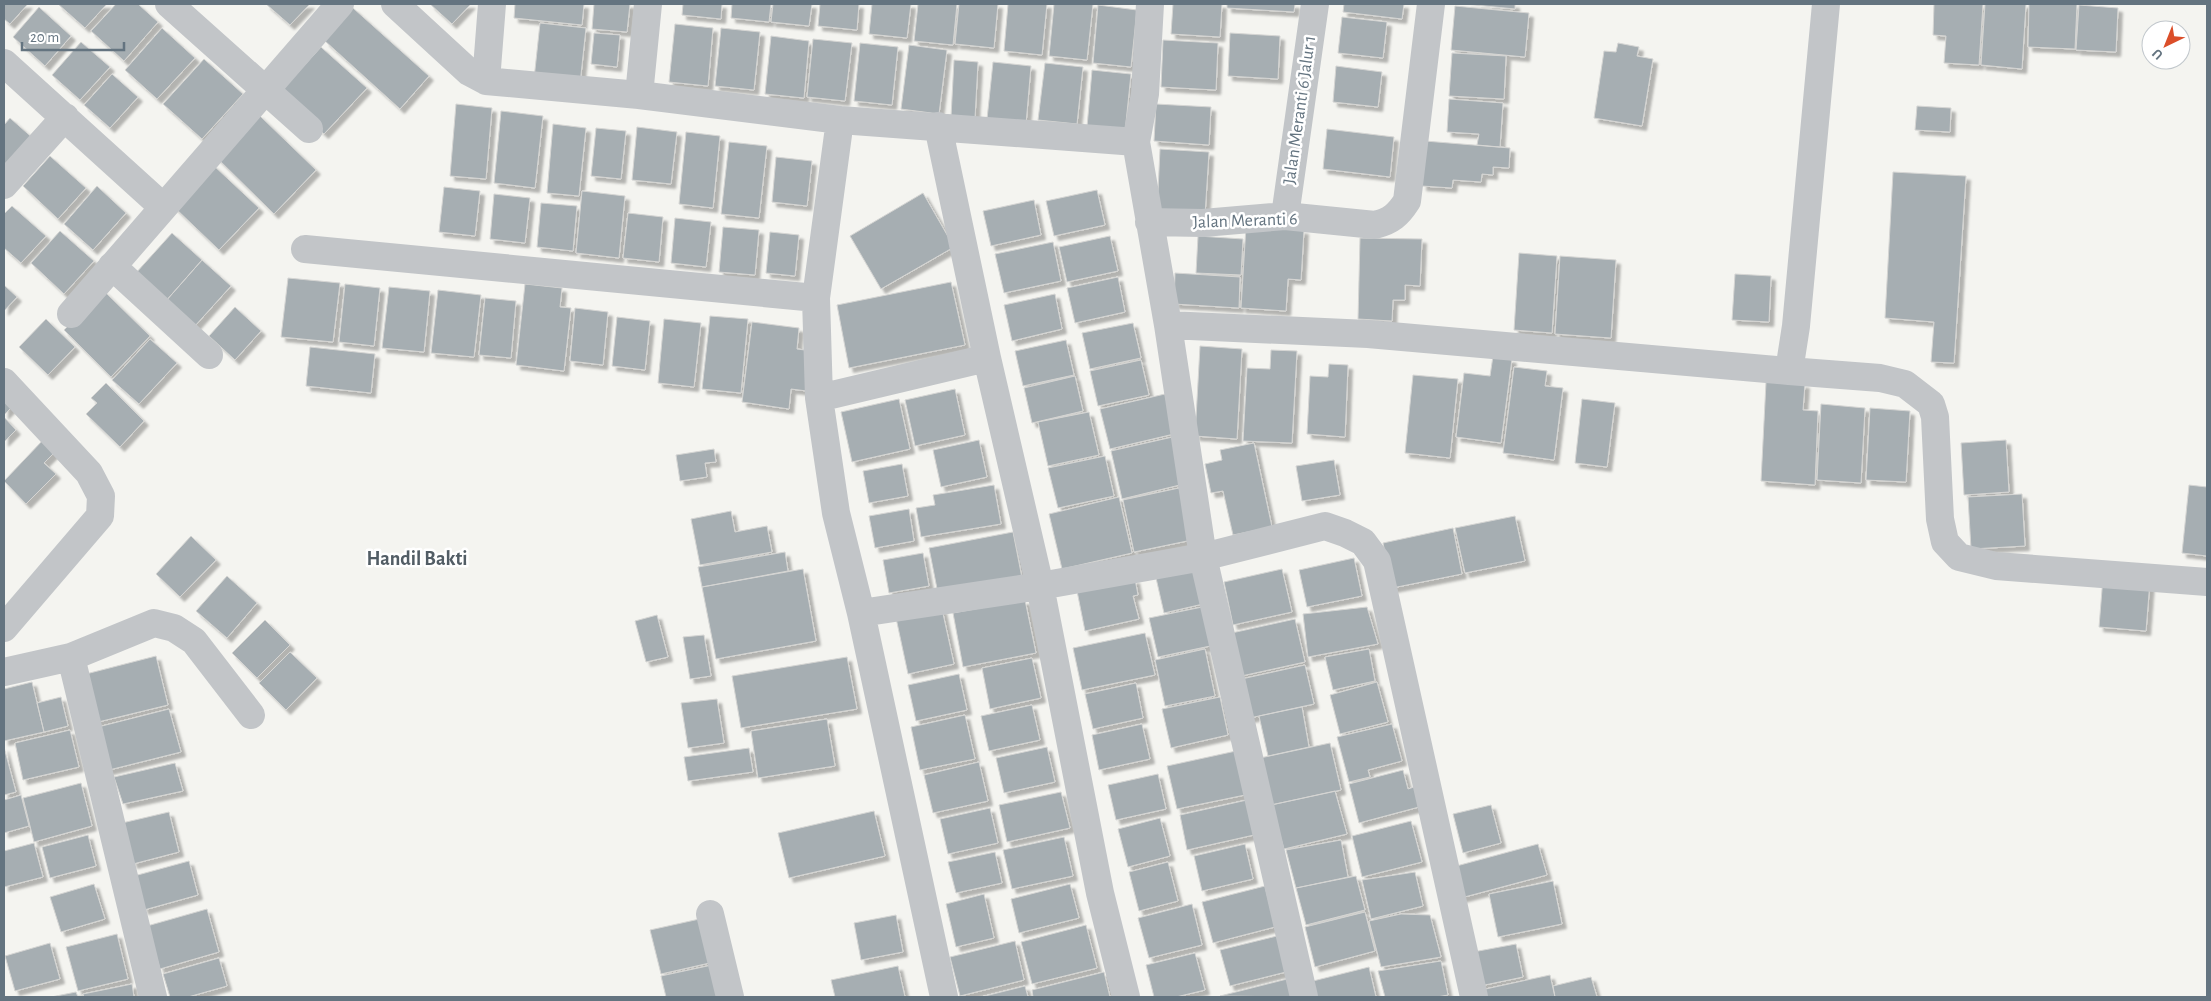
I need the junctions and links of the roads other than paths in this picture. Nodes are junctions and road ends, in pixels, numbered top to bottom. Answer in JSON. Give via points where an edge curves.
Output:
{"nodes":[{"id":1,"x":169,"y":4,"type":"edge"},
{"id":2,"x":340,"y":4,"type":"edge"},
{"id":3,"x":395,"y":4,"type":"edge"},
{"id":4,"x":492,"y":4,"type":"edge"},
{"id":5,"x":648,"y":4,"type":"edge"},
{"id":6,"x":1150,"y":4,"type":"edge"},
{"id":7,"x":1315,"y":4,"type":"edge"},
{"id":8,"x":1431,"y":4,"type":"edge"},
{"id":9,"x":1826,"y":4,"type":"edge"},
{"id":10,"x":4,"y":63,"type":"edge"},
{"id":11,"x":486,"y":81,"type":"junction"},
{"id":12,"x":264,"y":90,"type":"junction"},
{"id":13,"x":639,"y":95,"type":"junction"},
{"id":14,"x":65,"y":118,"type":"junction"},
{"id":15,"x":840,"y":120,"type":"junction"},
{"id":16,"x":938,"y":126,"type":"junction"},
{"id":17,"x":309,"y":129,"type":"dead end"},
{"id":18,"x":1136,"y":142,"type":"junction"},
{"id":19,"x":4,"y":185,"type":"edge"},
{"id":20,"x":163,"y":207,"type":"junction"},
{"id":21,"x":1285,"y":216,"type":"junction"},
{"id":22,"x":1148,"y":222,"type":"junction"},
{"id":23,"x":305,"y":249,"type":"dead end"},
{"id":24,"x":112,"y":266,"type":"junction"},
{"id":25,"x":816,"y":298,"type":"junction"},
{"id":26,"x":71,"y":314,"type":"dead end"},
{"id":27,"x":1168,"y":325,"type":"junction"},
{"id":28,"x":210,"y":355,"type":"dead end"},
{"id":29,"x":987,"y":358,"type":"junction"},
{"id":30,"x":1789,"y":371,"type":"junction"},
{"id":31,"x":4,"y":382,"type":"edge"},
{"id":32,"x":819,"y":398,"type":"junction"},
{"id":33,"x":1203,"y":557,"type":"junction"},
{"id":34,"x":2207,"y":582,"type":"edge"},
{"id":35,"x":1040,"y":586,"type":"junction"},
{"id":36,"x":861,"y":613,"type":"junction"},
{"id":37,"x":4,"y":628,"type":"edge"},
{"id":38,"x":71,"y":658,"type":"junction"},
{"id":39,"x":4,"y":672,"type":"edge"},
{"id":40,"x":251,"y":715,"type":"dead end"},
{"id":41,"x":710,"y":914,"type":"dead end"},
{"id":42,"x":153,"y":997,"type":"edge"},
{"id":43,"x":730,"y":997,"type":"edge"},
{"id":44,"x":944,"y":997,"type":"edge"},
{"id":45,"x":1126,"y":997,"type":"edge"},
{"id":46,"x":1304,"y":997,"type":"edge"},
{"id":47,"x":1474,"y":997,"type":"edge"}],
"edges":[{"from":1,"to":12,"type":"street"},
{"from":2,"to":12,"type":"street"},
{"from":3,"to":11,"type":"street","via":[[469,72]]},
{"from":4,"to":11,"type":"street"},
{"from":5,"to":13,"type":"street"},
{"from":6,"to":18,"type":"street","via":[[1144,94]]},
{"from":7,"to":21,"type":"street","name":"Jalan Meranti 6 Jalur 1"},
{"from":8,"to":21,"type":"street","name":"Jalan Meranti 6","via":[[1407,201],[1388,222],[1375,225]]},
{"from":9,"to":30,"type":"street"},
{"from":10,"to":14,"type":"street"},
{"from":11,"to":13,"type":"street"},
{"from":12,"to":17,"type":"street"},
{"from":12,"to":20,"type":"street"},
{"from":13,"to":15,"type":"street"},
{"from":14,"to":19,"type":"street"},
{"from":14,"to":20,"type":"street"},
{"from":15,"to":16,"type":"street"},
{"from":15,"to":25,"type":"street"},
{"from":16,"to":18,"type":"street"},
{"from":16,"to":29,"type":"street"},
{"from":18,"to":22,"type":"street"},
{"from":20,"to":24,"type":"street"},
{"from":21,"to":22,"type":"street","name":"Jalan Meranti 6","via":[[1203,223]]},
{"from":22,"to":27,"type":"street"},
{"from":23,"to":25,"type":"street"},
{"from":24,"to":26,"type":"street"},
{"from":24,"to":28,"type":"street"},
{"from":25,"to":32,"type":"street"},
{"from":27,"to":30,"type":"street","via":[[1368,334]]},
{"from":27,"to":33,"type":"street"},
{"from":29,"to":32,"type":"street"},
{"from":29,"to":35,"type":"street"},
{"from":30,"to":34,"type":"street","via":[[1880,378],[1905,384],[1931,404],[1935,418],[1940,518],[1945,542],[1959,557],[1996,566]]},
{"from":31,"to":37,"type":"street","via":[[89,473],[102,496],[100,516]]},
{"from":32,"to":36,"type":"street","via":[[836,513]]},
{"from":33,"to":35,"type":"street"},
{"from":33,"to":46,"type":"street"},
{"from":33,"to":47,"type":"street","via":[[1325,526],[1363,542],[1377,561]]},
{"from":35,"to":36,"type":"street"},
{"from":35,"to":45,"type":"street","via":[[1100,893]]},
{"from":36,"to":44,"type":"street"},
{"from":38,"to":39,"type":"street"},
{"from":38,"to":40,"type":"street","via":[[154,623],[174,628],[194,641]]},
{"from":38,"to":42,"type":"street"},
{"from":41,"to":43,"type":"street"}]}
